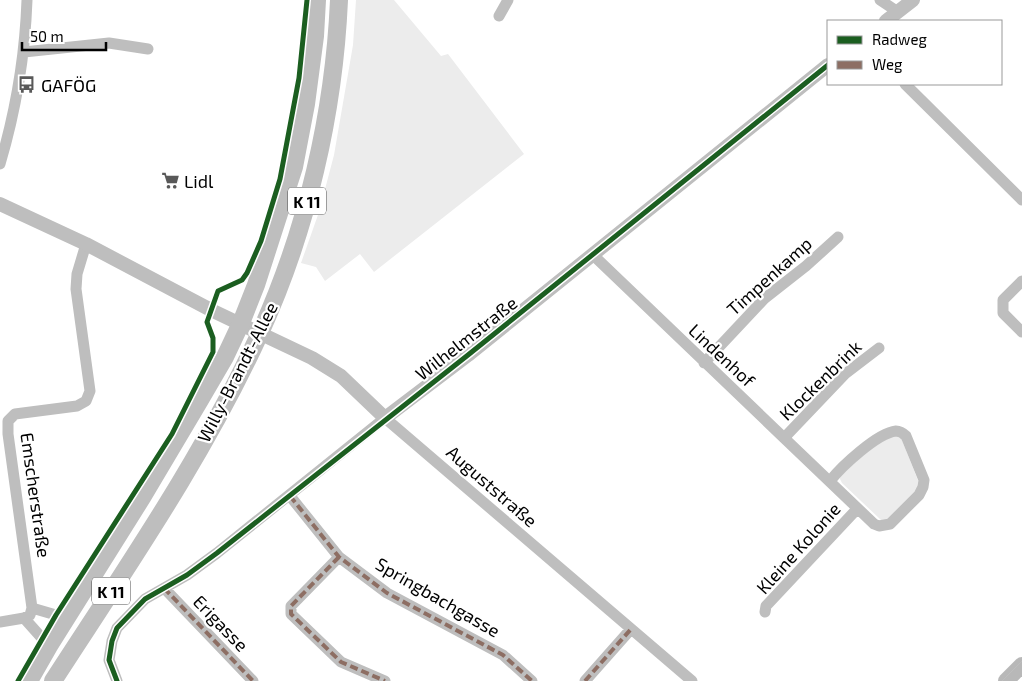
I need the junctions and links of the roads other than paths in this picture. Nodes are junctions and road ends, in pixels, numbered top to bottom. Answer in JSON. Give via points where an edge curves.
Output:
{"nodes":[{"id":1,"x":27,"y":0,"type":"edge"},
{"id":2,"x":318,"y":0,"type":"edge"},
{"id":3,"x":339,"y":0,"type":"edge"},
{"id":4,"x":508,"y":0,"type":"edge"},
{"id":5,"x":880,"y":0,"type":"edge"},
{"id":6,"x":914,"y":0,"type":"edge"},
{"id":7,"x":898,"y":12,"type":"junction"},
{"id":8,"x":499,"y":16,"type":"dead end"},
{"id":9,"x":887,"y":20,"type":"edge"},
{"id":10,"x":148,"y":48,"type":"dead end"},
{"id":11,"x":24,"y":52,"type":"junction"},
{"id":12,"x":827,"y":66,"type":"edge"},
{"id":13,"x":906,"y":85,"type":"edge"},
{"id":14,"x":0,"y":164,"type":"edge"},
{"id":15,"x":1022,"y":200,"type":"edge"},
{"id":16,"x":0,"y":204,"type":"edge"},
{"id":17,"x":838,"y":237,"type":"dead end"},
{"id":18,"x":86,"y":244,"type":"junction"},
{"id":19,"x":592,"y":254,"type":"junction"},
{"id":20,"x":1022,"y":281,"type":"edge"},
{"id":21,"x":241,"y":323,"type":"junction"},
{"id":22,"x":261,"y":332,"type":"junction"},
{"id":23,"x":1022,"y":332,"type":"edge"},
{"id":24,"x":879,"y":348,"type":"dead end"},
{"id":25,"x":704,"y":363,"type":"junction"},
{"id":26,"x":385,"y":418,"type":"junction"},
{"id":27,"x":784,"y":438,"type":"junction"},
{"id":28,"x":830,"y":481,"type":"junction"},
{"id":29,"x":290,"y":496,"type":"junction"},
{"id":30,"x":857,"y":508,"type":"junction"},
{"id":31,"x":338,"y":557,"type":"junction"},
{"id":32,"x":164,"y":588,"type":"junction"},
{"id":33,"x":32,"y":608,"type":"junction"},
{"id":34,"x":765,"y":612,"type":"dead end"},
{"id":35,"x":24,"y":618,"type":"junction"},
{"id":36,"x":0,"y":622,"type":"edge"},
{"id":37,"x":64,"y":622,"type":"junction"},
{"id":38,"x":631,"y":629,"type":"junction"},
{"id":39,"x":49,"y":646,"type":"junction"},
{"id":40,"x":1022,"y":665,"type":"edge"},
{"id":41,"x":29,"y":681,"type":"edge"},
{"id":42,"x":53,"y":681,"type":"edge"},
{"id":43,"x":117,"y":681,"type":"edge"},
{"id":44,"x":253,"y":681,"type":"edge"},
{"id":45,"x":385,"y":681,"type":"edge"},
{"id":46,"x":532,"y":681,"type":"edge"},
{"id":47,"x":585,"y":681,"type":"edge"},
{"id":48,"x":692,"y":681,"type":"edge"},
{"id":49,"x":1006,"y":681,"type":"edge"}],
"edges":[{"from":1,"to":11,"type":"street"},
{"from":2,"to":21,"type":"main road","name":"Willy-Brandt-Allee","number":"K 11","via":[[306,104],[294,167]]},
{"from":3,"to":22,"type":"main road","name":"Willy-Brandt-Allee","number":"K 11","via":[[325,128],[305,210]]},
{"from":4,"to":8,"type":"street"},
{"from":5,"to":7,"type":"street"},
{"from":6,"to":7,"type":"street"},
{"from":7,"to":9,"type":"street"},
{"from":10,"to":11,"type":"street","via":[[109,43]]},
{"from":11,"to":14,"type":"street"},
{"from":12,"to":19,"type":"street","name":"Wilhelmstraße"},
{"from":13,"to":15,"type":"street"},
{"from":16,"to":18,"type":"street"},
{"from":17,"to":25,"type":"street","name":"Timpenkamp","via":[[764,299]]},
{"from":18,"to":21,"type":"street"},
{"from":18,"to":33,"type":"street","name":"Emscherstraße","via":[[76,289],[90,391],[86,401],[77,406],[15,414],[8,420]]},
{"from":19,"to":25,"type":"street","name":"Lindenhof"},
{"from":19,"to":26,"type":"street","name":"Wilhelmstraße"},
{"from":20,"to":23,"type":"street","via":[[1003,300],[1003,313]]},
{"from":21,"to":22,"type":"street"},
{"from":21,"to":37,"type":"main road","name":"Willy-Brandt-Allee","number":"K 11","via":[[200,400]]},
{"from":22,"to":26,"type":"street","name":"Auguststraße","via":[[341,376]]},
{"from":22,"to":42,"type":"main road","name":"Willy-Brandt-Allee","number":"K 11","via":[[169,500]]},
{"from":24,"to":27,"type":"street","name":"Klockenbrink","via":[[845,374]]},
{"from":25,"to":27,"type":"street","name":"Lindenhof"},
{"from":26,"to":29,"type":"street","name":"Wilhelmstraße"},
{"from":26,"to":38,"type":"street","name":"Auguststraße"},
{"from":27,"to":28,"type":"street","name":"Lindenhof"},
{"from":28,"to":30,"type":"street","name":"Lindenhof"},
{"from":28,"to":30,"type":"street","name":"Lindenhof","via":[[857,454],[885,435],[896,431],[906,436],[924,480],[920,494],[890,524],[874,524]]},
{"from":29,"to":31,"type":"street","name":"Springbachgasse"},
{"from":29,"to":32,"type":"street","name":"Wilhelmstraße","via":[[187,575]]},
{"from":30,"to":34,"type":"street","name":"Kleine Kolonie","via":[[766,606]]},
{"from":31,"to":45,"type":"street","via":[[291,606],[291,614],[341,662]]},
{"from":31,"to":46,"type":"street","name":"Springbachgasse","via":[[387,593],[503,655]]},
{"from":32,"to":43,"type":"street","name":"Wilhelmstraße","via":[[145,599],[117,628],[109,660]]},
{"from":32,"to":44,"type":"street","name":"Erigasse"},
{"from":33,"to":35,"type":"street","via":[[30,615]]},
{"from":33,"to":37,"type":"street","via":[[56,615]]},
{"from":35,"to":36,"type":"street"},
{"from":35,"to":39,"type":"street"},
{"from":37,"to":39,"type":"main road","name":"Willy-Brandt-Allee","number":"K 11"},
{"from":38,"to":47,"type":"street"},
{"from":38,"to":48,"type":"street","name":"Auguststraße"},
{"from":39,"to":41,"type":"main road","name":"Willy-Brandt-Allee","number":"K 11"},
{"from":40,"to":49,"type":"main road"}]}
